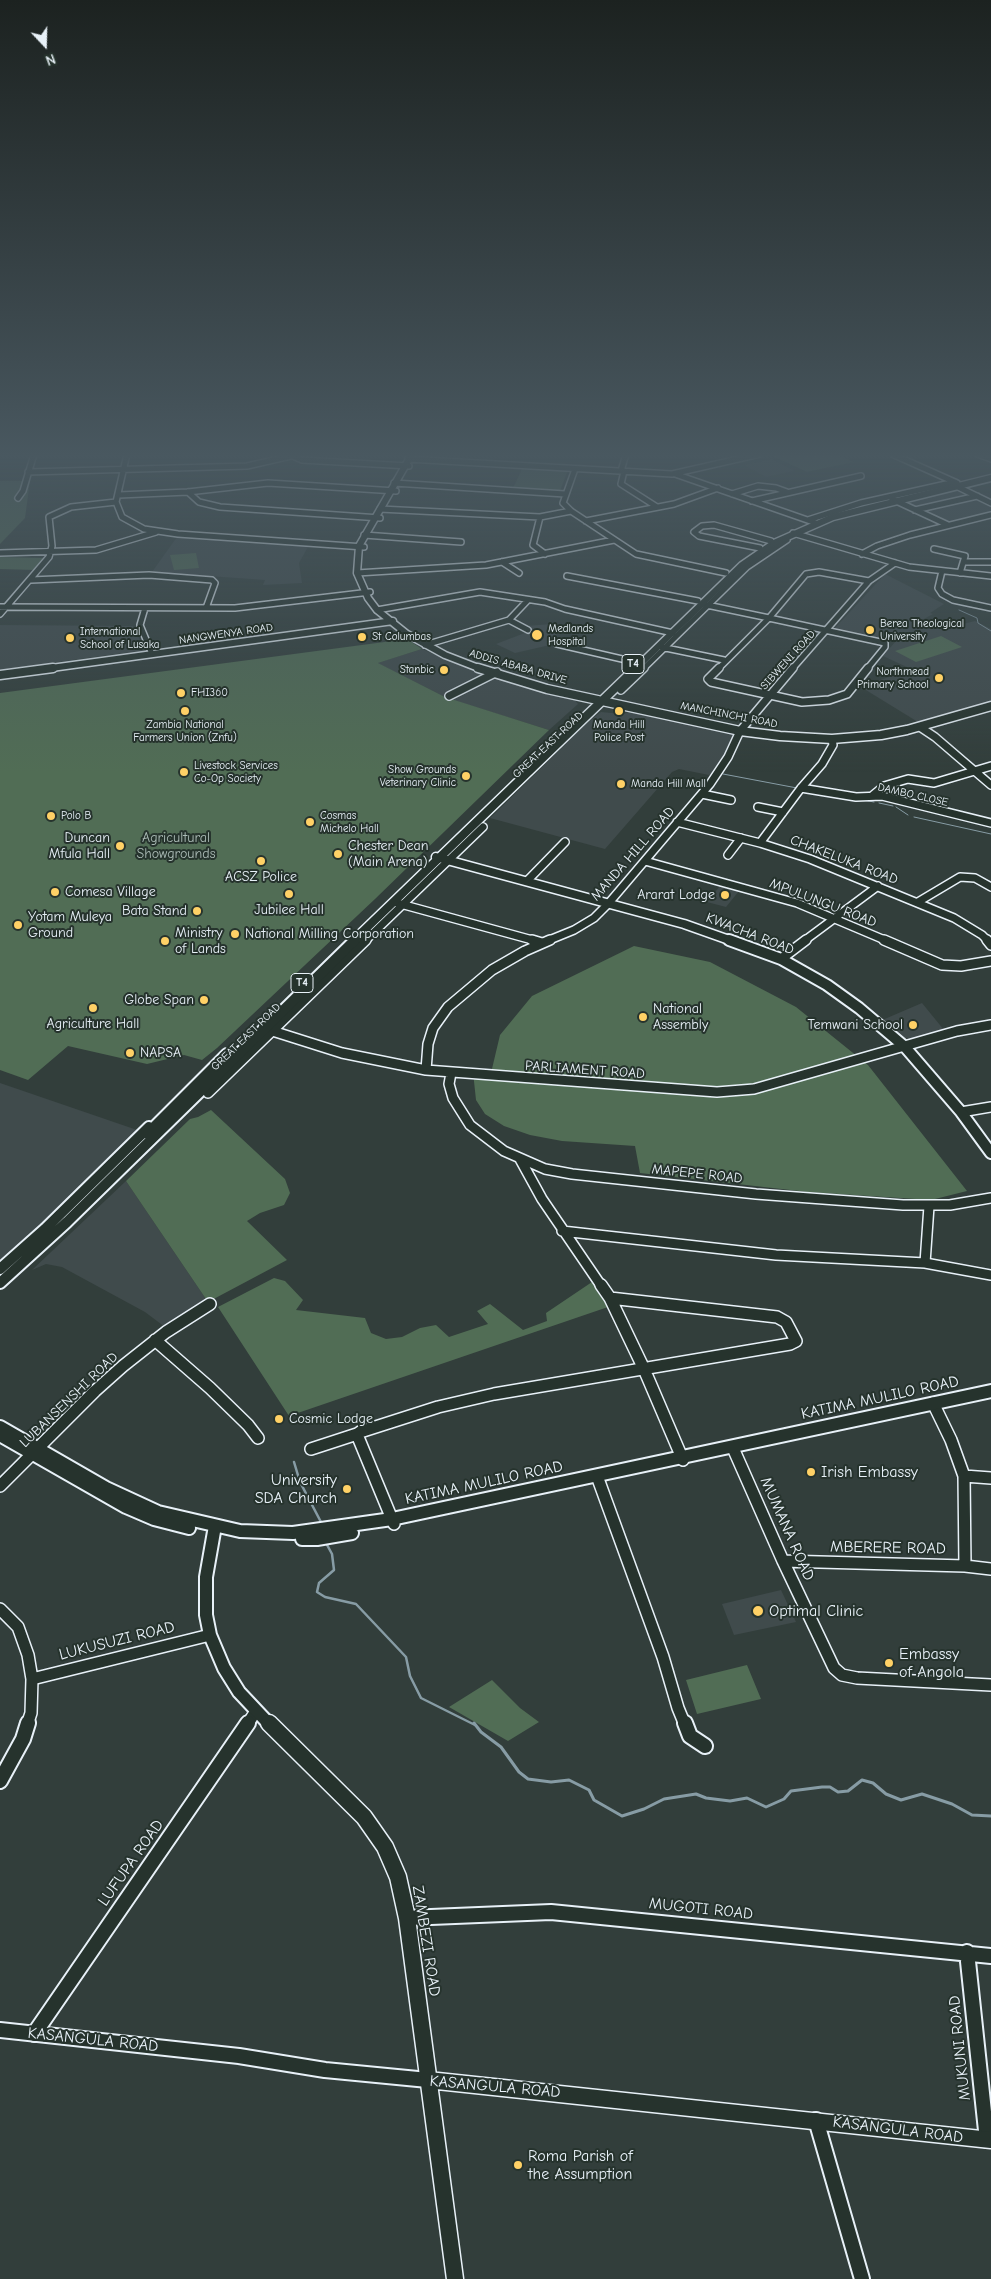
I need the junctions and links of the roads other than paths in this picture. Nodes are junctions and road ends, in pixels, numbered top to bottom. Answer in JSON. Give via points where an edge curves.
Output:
{"nodes":[{"id":1,"x":46,"y":560,"type":"edge"},
{"id":2,"x":361,"y":560,"type":"edge"},
{"id":3,"x":511,"y":560,"type":"edge"},
{"id":4,"x":662,"y":560,"type":"edge"},
{"id":5,"x":744,"y":560,"type":"edge"},
{"id":6,"x":749,"y":560,"type":"edge"},
{"id":7,"x":886,"y":560,"type":"edge"},
{"id":8,"x":502,"y":562,"type":"junction"},
{"id":9,"x":964,"y":562,"type":"joint"},
{"id":10,"x":991,"y":562,"type":"edge"},
{"id":11,"x":896,"y":563,"type":"junction"},
{"id":12,"x":942,"y":571,"type":"junction"},
{"id":13,"x":360,"y":573,"type":"junction"},
{"id":14,"x":519,"y":573,"type":"dead end"},
{"id":15,"x":960,"y":573,"type":"junction"},
{"id":16,"x":726,"y":574,"type":"junction"},
{"id":17,"x":567,"y":576,"type":"dead end"},
{"id":18,"x":991,"y":576,"type":"edge"},
{"id":19,"x":31,"y":580,"type":"junction"},
{"id":20,"x":869,"y":581,"type":"junction"},
{"id":21,"x":367,"y":592,"type":"junction"},
{"id":22,"x":528,"y":600,"type":"junction"},
{"id":23,"x":702,"y":604,"type":"junction"},
{"id":24,"x":3,"y":608,"type":"edge"},
{"id":25,"x":145,"y":608,"type":"junction"},
{"id":26,"x":206,"y":608,"type":"junction"},
{"id":27,"x":991,"y":608,"type":"edge"},
{"id":28,"x":380,"y":609,"type":"junction"},
{"id":29,"x":0,"y":614,"type":"edge"},
{"id":30,"x":769,"y":618,"type":"junction"},
{"id":31,"x":509,"y":620,"type":"junction"},
{"id":32,"x":389,"y":621,"type":"junction"},
{"id":33,"x":528,"y":630,"type":"dead end"},
{"id":34,"x":829,"y":630,"type":"junction"},
{"id":35,"x":670,"y":632,"type":"junction"},
{"id":36,"x":428,"y":644,"type":"junction"},
{"id":37,"x":557,"y":644,"type":"dead end"},
{"id":38,"x":662,"y":647,"type":"junction"},
{"id":39,"x":152,"y":654,"type":"junction"},
{"id":40,"x":724,"y":660,"type":"junction"},
{"id":41,"x":635,"y":662,"type":"junction"},
{"id":42,"x":496,"y":673,"type":"junction"},
{"id":43,"x":0,"y":675,"type":"edge"},
{"id":44,"x":621,"y":690,"type":"dead end"},
{"id":45,"x":769,"y":695,"type":"junction"},
{"id":46,"x":449,"y":696,"type":"dead end"},
{"id":47,"x":597,"y":700,"type":"junction"},
{"id":48,"x":991,"y":706,"type":"edge"},
{"id":49,"x":640,"y":708,"type":"junction"},
{"id":50,"x":920,"y":727,"type":"junction"},
{"id":51,"x":740,"y":731,"type":"junction"},
{"id":52,"x":832,"y":738,"type":"junction"},
{"id":53,"x":991,"y":766,"type":"edge"},
{"id":54,"x":973,"y":771,"type":"junction"},
{"id":55,"x":991,"y":785,"type":"edge"},
{"id":56,"x":801,"y":788,"type":"junction"},
{"id":57,"x":702,"y":794,"type":"junction"},
{"id":58,"x":873,"y":795,"type":"junction"},
{"id":59,"x":731,"y":800,"type":"dead end"},
{"id":60,"x":758,"y":807,"type":"dead end"},
{"id":61,"x":783,"y":812,"type":"junction"},
{"id":62,"x":677,"y":822,"type":"junction"},
{"id":63,"x":991,"y":823,"type":"edge"},
{"id":64,"x":483,"y":826,"type":"dead end"},
{"id":65,"x":741,"y":838,"type":"junction"},
{"id":66,"x":565,"y":842,"type":"dead end"},
{"id":67,"x":760,"y":843,"type":"junction"},
{"id":68,"x":728,"y":854,"type":"dead end"},
{"id":69,"x":440,"y":858,"type":"junction"},
{"id":70,"x":645,"y":862,"type":"junction"},
{"id":71,"x":527,"y":881,"type":"junction"},
{"id":72,"x":878,"y":886,"type":"junction"},
{"id":73,"x":991,"y":887,"type":"edge"},
{"id":74,"x":918,"y":902,"type":"junction"},
{"id":75,"x":398,"y":904,"type":"junction"},
{"id":76,"x":608,"y":904,"type":"junction"},
{"id":77,"x":834,"y":919,"type":"junction"},
{"id":78,"x":542,"y":943,"type":"junction"},
{"id":79,"x":991,"y":945,"type":"edge"},
{"id":80,"x":781,"y":959,"type":"junction"},
{"id":81,"x":991,"y":961,"type":"edge"},
{"id":82,"x":991,"y":1025,"type":"edge"},
{"id":83,"x":268,"y":1030,"type":"junction"},
{"id":84,"x":905,"y":1047,"type":"junction"},
{"id":85,"x":426,"y":1070,"type":"junction"},
{"id":86,"x":451,"y":1073,"type":"junction"},
{"id":87,"x":208,"y":1093,"type":"dead end"},
{"id":88,"x":186,"y":1106,"type":"junction"},
{"id":89,"x":991,"y":1107,"type":"edge"},
{"id":90,"x":961,"y":1112,"type":"junction"},
{"id":91,"x":165,"y":1115,"type":"junction"},
{"id":92,"x":991,"y":1153,"type":"edge"},
{"id":93,"x":520,"y":1159,"type":"junction"},
{"id":94,"x":991,"y":1198,"type":"edge"},
{"id":95,"x":929,"y":1206,"type":"junction"},
{"id":96,"x":562,"y":1231,"type":"junction"},
{"id":97,"x":925,"y":1263,"type":"junction"},
{"id":98,"x":0,"y":1270,"type":"edge"},
{"id":99,"x":991,"y":1275,"type":"edge"},
{"id":100,"x":0,"y":1276,"type":"edge"},
{"id":101,"x":0,"y":1283,"type":"edge"},
{"id":102,"x":0,"y":1291,"type":"edge"},
{"id":103,"x":610,"y":1298,"type":"junction"},
{"id":104,"x":210,"y":1304,"type":"dead end"},
{"id":105,"x":155,"y":1340,"type":"junction"},
{"id":106,"x":644,"y":1369,"type":"junction"},
{"id":107,"x":991,"y":1391,"type":"edge"},
{"id":108,"x":991,"y":1397,"type":"edge"},
{"id":109,"x":935,"y":1406,"type":"junction"},
{"id":110,"x":0,"y":1427,"type":"edge"},
{"id":111,"x":357,"y":1434,"type":"junction"},
{"id":112,"x":0,"y":1435,"type":"edge"},
{"id":113,"x":258,"y":1438,"type":"dead end"},
{"id":114,"x":311,"y":1449,"type":"dead end"},
{"id":115,"x":734,"y":1450,"type":"junction"},
{"id":116,"x":36,"y":1452,"type":"junction"},
{"id":117,"x":683,"y":1460,"type":"junction"},
{"id":118,"x":964,"y":1476,"type":"junction"},
{"id":119,"x":991,"y":1478,"type":"edge"},
{"id":120,"x":598,"y":1479,"type":"junction"},
{"id":121,"x":0,"y":1486,"type":"edge"},
{"id":122,"x":393,"y":1522,"type":"junction"},
{"id":123,"x":214,"y":1530,"type":"junction"},
{"id":124,"x":783,"y":1562,"type":"junction"},
{"id":125,"x":966,"y":1566,"type":"junction"},
{"id":126,"x":991,"y":1569,"type":"edge"},
{"id":127,"x":0,"y":1610,"type":"edge"},
{"id":128,"x":210,"y":1635,"type":"junction"},
{"id":129,"x":32,"y":1679,"type":"junction"},
{"id":130,"x":991,"y":1685,"type":"edge"},
{"id":131,"x":256,"y":1711,"type":"junction"},
{"id":132,"x":705,"y":1746,"type":"dead end"},
{"id":133,"x":0,"y":1781,"type":"edge"},
{"id":134,"x":407,"y":1918,"type":"junction"},
{"id":135,"x":968,"y":1952,"type":"junction"},
{"id":136,"x":991,"y":1956,"type":"edge"},
{"id":137,"x":0,"y":2030,"type":"edge"},
{"id":138,"x":34,"y":2034,"type":"junction"},
{"id":139,"x":428,"y":2080,"type":"junction"},
{"id":140,"x":816,"y":2120,"type":"junction"},
{"id":141,"x":989,"y":2140,"type":"edge"},
{"id":142,"x":455,"y":2279,"type":"edge"},
{"id":143,"x":862,"y":2279,"type":"edge"}],
"edges":[{"from":1,"to":19,"type":"street"},
{"from":2,"to":13,"type":"main road","name":"ADDIS ABABA DRIVE"},
{"from":3,"to":8,"type":"street"},
{"from":4,"to":16,"type":"street"},
{"from":5,"to":16,"type":"main road","name":"GREAT EAST ROAD","number":"T4"},
{"from":6,"to":23,"type":"main road","name":"GREAT EAST ROAD","number":"T4"},
{"from":7,"to":11,"type":"street"},
{"from":8,"to":13,"type":"street","via":[[486,566]]},
{"from":8,"to":14,"type":"street"},
{"from":9,"to":10,"type":"street"},
{"from":9,"to":15,"type":"street"},
{"from":11,"to":12,"type":"street"},
{"from":11,"to":20,"type":"street","name":"SIBWENI ROAD"},
{"from":12,"to":15,"type":"street"},
{"from":12,"to":27,"type":"street","via":[[938,588],[942,594],[953,600]]},
{"from":13,"to":21,"type":"main road","name":"ADDIS ABABA DRIVE"},
{"from":15,"to":18,"type":"street"},
{"from":16,"to":23,"type":"main road","name":"GREAT EAST ROAD","number":"T4"},
{"from":17,"to":23,"type":"street"},
{"from":19,"to":24,"type":"street"},
{"from":19,"to":26,"type":"street","via":[[148,575],[212,580],[215,583]]},
{"from":20,"to":30,"type":"street","via":[[813,572],[806,574]]},
{"from":20,"to":34,"type":"street","name":"SIBWENI ROAD"},
{"from":21,"to":26,"type":"street","via":[[254,606]]},
{"from":21,"to":28,"type":"main road","name":"ADDIS ABABA DRIVE"},
{"from":22,"to":28,"type":"street","via":[[473,592]]},
{"from":22,"to":31,"type":"street"},
{"from":22,"to":35,"type":"street"},
{"from":23,"to":30,"type":"street"},
{"from":23,"to":35,"type":"main road","name":"GREAT EAST ROAD","number":"T4"},
{"from":23,"to":38,"type":"street"},
{"from":24,"to":25,"type":"street"},
{"from":24,"to":29,"type":"street"},
{"from":25,"to":26,"type":"street"},
{"from":25,"to":39,"type":"street","via":[[140,625]]},
{"from":28,"to":32,"type":"main road","name":"ADDIS ABABA DRIVE"},
{"from":30,"to":34,"type":"street"},
{"from":30,"to":40,"type":"street"},
{"from":31,"to":33,"type":"street"},
{"from":31,"to":36,"type":"street"},
{"from":32,"to":36,"type":"main road","name":"ADDIS ABABA DRIVE"},
{"from":32,"to":39,"type":"main road","name":"NANGWENYA ROAD"},
{"from":34,"to":45,"type":"street","name":"SIBWENI ROAD"},
{"from":34,"to":45,"type":"street","via":[[886,644],[847,694],[829,700],[802,702]]},
{"from":35,"to":38,"type":"main road","name":"GREAT EAST ROAD","number":"T4"},
{"from":35,"to":41,"type":"main road","name":"GREAT EAST ROAD","number":"T4"},
{"from":36,"to":42,"type":"main road","name":"ADDIS ABABA DRIVE"},
{"from":37,"to":41,"type":"street"},
{"from":38,"to":40,"type":"street"},
{"from":38,"to":44,"type":"street"},
{"from":38,"to":47,"type":"main road","name":"GREAT EAST ROAD","number":"T4"},
{"from":39,"to":43,"type":"main road","name":"NANGWENYA ROAD"},
{"from":40,"to":45,"type":"street","via":[[708,679],[711,682]]},
{"from":41,"to":47,"type":"main road","name":"GREAT EAST ROAD","number":"T4"},
{"from":42,"to":46,"type":"street"},
{"from":42,"to":47,"type":"main road","name":"ADDIS ABABA DRIVE"},
{"from":42,"to":47,"type":"main road","name":"ADDIS ABABA DRIVE","via":[[585,700]]},
{"from":45,"to":51,"type":"street","name":"SIBWENI ROAD"},
{"from":47,"to":49,"type":"main road","name":"MANCHINCHI ROAD"},
{"from":47,"to":49,"type":"main road","name":"MANCHINCHI ROAD"},
{"from":47,"to":69,"type":"main road","name":"GREAT EAST ROAD","number":"T4"},
{"from":48,"to":50,"type":"main road","name":"MANCHINCHI ROAD"},
{"from":49,"to":51,"type":"main road","name":"MANCHINCHI ROAD"},
{"from":50,"to":52,"type":"main road","name":"MANCHINCHI ROAD","via":[[864,737]]},
{"from":50,"to":54,"type":"street"},
{"from":51,"to":52,"type":"main road","name":"MANCHINCHI ROAD"},
{"from":51,"to":57,"type":"street","name":"MANDA HILL ROAD","via":[[728,757]]},
{"from":52,"to":56,"type":"street","via":[[833,745],[822,764]]},
{"from":53,"to":54,"type":"street"},
{"from":54,"to":55,"type":"street"},
{"from":54,"to":58,"type":"street","via":[[934,783],[902,780],[884,786]]},
{"from":56,"to":58,"type":"street","name":"DAMBO CLOSE","via":[[856,797]]},
{"from":56,"to":61,"type":"street"},
{"from":57,"to":59,"type":"street"},
{"from":57,"to":62,"type":"street","name":"MANDA HILL ROAD"},
{"from":58,"to":63,"type":"street","name":"DAMBO CLOSE"},
{"from":60,"to":61,"type":"street"},
{"from":61,"to":67,"type":"street"},
{"from":62,"to":65,"type":"street","name":"CHAKELUKA ROAD"},
{"from":62,"to":70,"type":"street","name":"MANDA HILL ROAD"},
{"from":64,"to":69,"type":"street"},
{"from":65,"to":67,"type":"street","name":"CHAKELUKA ROAD"},
{"from":65,"to":68,"type":"street"},
{"from":66,"to":71,"type":"street"},
{"from":67,"to":72,"type":"street","name":"CHAKELUKA ROAD"},
{"from":69,"to":71,"type":"main road","name":"KWACHA ROAD"},
{"from":69,"to":75,"type":"main road","name":"GREAT EAST ROAD","number":"T4"},
{"from":69,"to":91,"type":"main road","name":"GREAT EAST ROAD","number":"T4"},
{"from":70,"to":76,"type":"street","name":"MANDA HILL ROAD"},
{"from":70,"to":77,"type":"street","name":"MPULUNGU ROAD","via":[[778,896]]},
{"from":71,"to":76,"type":"main road","name":"KWACHA ROAD"},
{"from":72,"to":74,"type":"street","name":"CHAKELUKA ROAD"},
{"from":72,"to":77,"type":"street"},
{"from":73,"to":74,"type":"street","via":[[975,878],[960,877]]},
{"from":74,"to":79,"type":"street","name":"CHAKELUKA ROAD","via":[[964,923]]},
{"from":75,"to":78,"type":"street"},
{"from":75,"to":83,"type":"main road","name":"GREAT EAST ROAD","number":"T4"},
{"from":76,"to":78,"type":"street","name":"MANDA HILL ROAD","via":[[594,918],[574,930]]},
{"from":76,"to":80,"type":"main road","name":"KWACHA ROAD","via":[[705,930]]},
{"from":77,"to":80,"type":"street"},
{"from":77,"to":81,"type":"street","name":"MPULUNGU ROAD","via":[[942,965],[961,966]]},
{"from":78,"to":85,"type":"street","name":"MANDA HILL ROAD","via":[[492,970],[448,1007],[430,1036]]},
{"from":80,"to":84,"type":"main road","name":"KWACHA ROAD","via":[[827,985]]},
{"from":82,"to":84,"type":"street","name":"PARLIAMENT ROAD","via":[[957,1031]]},
{"from":83,"to":85,"type":"street","name":"PARLIAMENT ROAD","via":[[342,1053]]},
{"from":83,"to":87,"type":"street"},
{"from":83,"to":88,"type":"main road","name":"GREAT EAST ROAD","number":"T4"},
{"from":84,"to":86,"type":"street","name":"PARLIAMENT ROAD","via":[[754,1089],[732,1092]]},
{"from":84,"to":90,"type":"main road","name":"KWACHA ROAD"},
{"from":85,"to":86,"type":"street","name":"PARLIAMENT ROAD"},
{"from":86,"to":93,"type":"street","name":"MAPEPE ROAD","via":[[449,1084],[453,1098],[470,1125]]},
{"from":88,"to":101,"type":"main road","name":"GREAT EAST ROAD","number":"T4"},
{"from":88,"to":102,"type":"main road","name":"GREAT EAST ROAD","number":"T4","via":[[146,1152]]},
{"from":89,"to":90,"type":"street"},
{"from":90,"to":92,"type":"main road","name":"KWACHA ROAD"},
{"from":91,"to":98,"type":"main road","name":"GREAT EAST ROAD","number":"T4"},
{"from":91,"to":100,"type":"main road","name":"GREAT EAST ROAD","number":"T4","via":[[56,1225]]},
{"from":93,"to":95,"type":"street","name":"MAPEPE ROAD","via":[[572,1174],[756,1194]]},
{"from":93,"to":96,"type":"street"},
{"from":94,"to":95,"type":"street","name":"MAPEPE ROAD"},
{"from":95,"to":97,"type":"street"},
{"from":96,"to":97,"type":"street","via":[[776,1255]]},
{"from":96,"to":103,"type":"street"},
{"from":97,"to":99,"type":"street"},
{"from":103,"to":106,"type":"street"},
{"from":103,"to":106,"type":"street","via":[[777,1317],[786,1322],[796,1338],[790,1344]]},
{"from":104,"to":105,"type":"street","name":"LUBANSENSHI ROAD"},
{"from":105,"to":113,"type":"street","via":[[210,1388]]},
{"from":105,"to":116,"type":"street","name":"LUBANSENSHI ROAD","via":[[95,1391]]},
{"from":106,"to":111,"type":"street","via":[[484,1396],[438,1407]]},
{"from":106,"to":117,"type":"street"},
{"from":107,"to":109,"type":"main road","name":"KATIMA MULILO ROAD"},
{"from":108,"to":109,"type":"main road","name":"KATIMA MULILO ROAD"},
{"from":109,"to":115,"type":"main road","name":"KATIMA MULILO ROAD"},
{"from":109,"to":118,"type":"street"},
{"from":110,"to":116,"type":"main road","name":"KATIMA MULILO ROAD"},
{"from":111,"to":114,"type":"street"},
{"from":111,"to":122,"type":"street"},
{"from":112,"to":116,"type":"main road","name":"KATIMA MULILO ROAD"},
{"from":115,"to":117,"type":"main road","name":"KATIMA MULILO ROAD"},
{"from":115,"to":124,"type":"street","name":"MUMANA ROAD"},
{"from":116,"to":121,"type":"street","name":"LUBANSENSHI ROAD"},
{"from":116,"to":123,"type":"main road","name":"KATIMA MULILO ROAD","via":[[126,1507],[168,1523]]},
{"from":117,"to":120,"type":"main road","name":"KATIMA MULILO ROAD"},
{"from":118,"to":119,"type":"street"},
{"from":118,"to":125,"type":"street"},
{"from":120,"to":122,"type":"main road","name":"KATIMA MULILO ROAD"},
{"from":120,"to":132,"type":"street","via":[[663,1656],[681,1715],[690,1736]]},
{"from":122,"to":123,"type":"main road","name":"KATIMA MULILO ROAD","via":[[318,1539],[256,1540]]},
{"from":123,"to":128,"type":"main road","name":"ZAMBEZI ROAD","via":[[205,1596]]},
{"from":124,"to":125,"type":"street","name":"MBERERE ROAD"},
{"from":124,"to":130,"type":"street","name":"MUMANA ROAD","via":[[827,1655],[834,1668],[842,1674],[857,1678]]},
{"from":125,"to":126,"type":"street","name":"MBERERE ROAD"},
{"from":127,"to":129,"type":"street","via":[[18,1627]]},
{"from":128,"to":129,"type":"street","name":"LUKUSUZI ROAD"},
{"from":128,"to":131,"type":"main road","name":"ZAMBEZI ROAD","via":[[229,1676]]},
{"from":129,"to":133,"type":"street","via":[[31,1713],[24,1740]]},
{"from":131,"to":134,"type":"main road","name":"ZAMBEZI ROAD","via":[[351,1804],[374,1831],[394,1865]]},
{"from":131,"to":138,"type":"street","name":"LUFUPA ROAD"},
{"from":134,"to":135,"type":"street","name":"MUGOTI ROAD","via":[[550,1912]]},
{"from":134,"to":139,"type":"main road","name":"ZAMBEZI ROAD"},
{"from":135,"to":136,"type":"street","name":"MUGOTI ROAD"},
{"from":135,"to":141,"type":"street","name":"MUKUNI ROAD"},
{"from":137,"to":138,"type":"street","name":"KASANGULA ROAD"},
{"from":138,"to":139,"type":"street","name":"KASANGULA ROAD"},
{"from":139,"to":140,"type":"main road","name":"KASANGULA ROAD"},
{"from":139,"to":142,"type":"main road","name":"ZAMBEZI ROAD"},
{"from":140,"to":141,"type":"main road","name":"KASANGULA ROAD"},
{"from":140,"to":143,"type":"street"}]}
